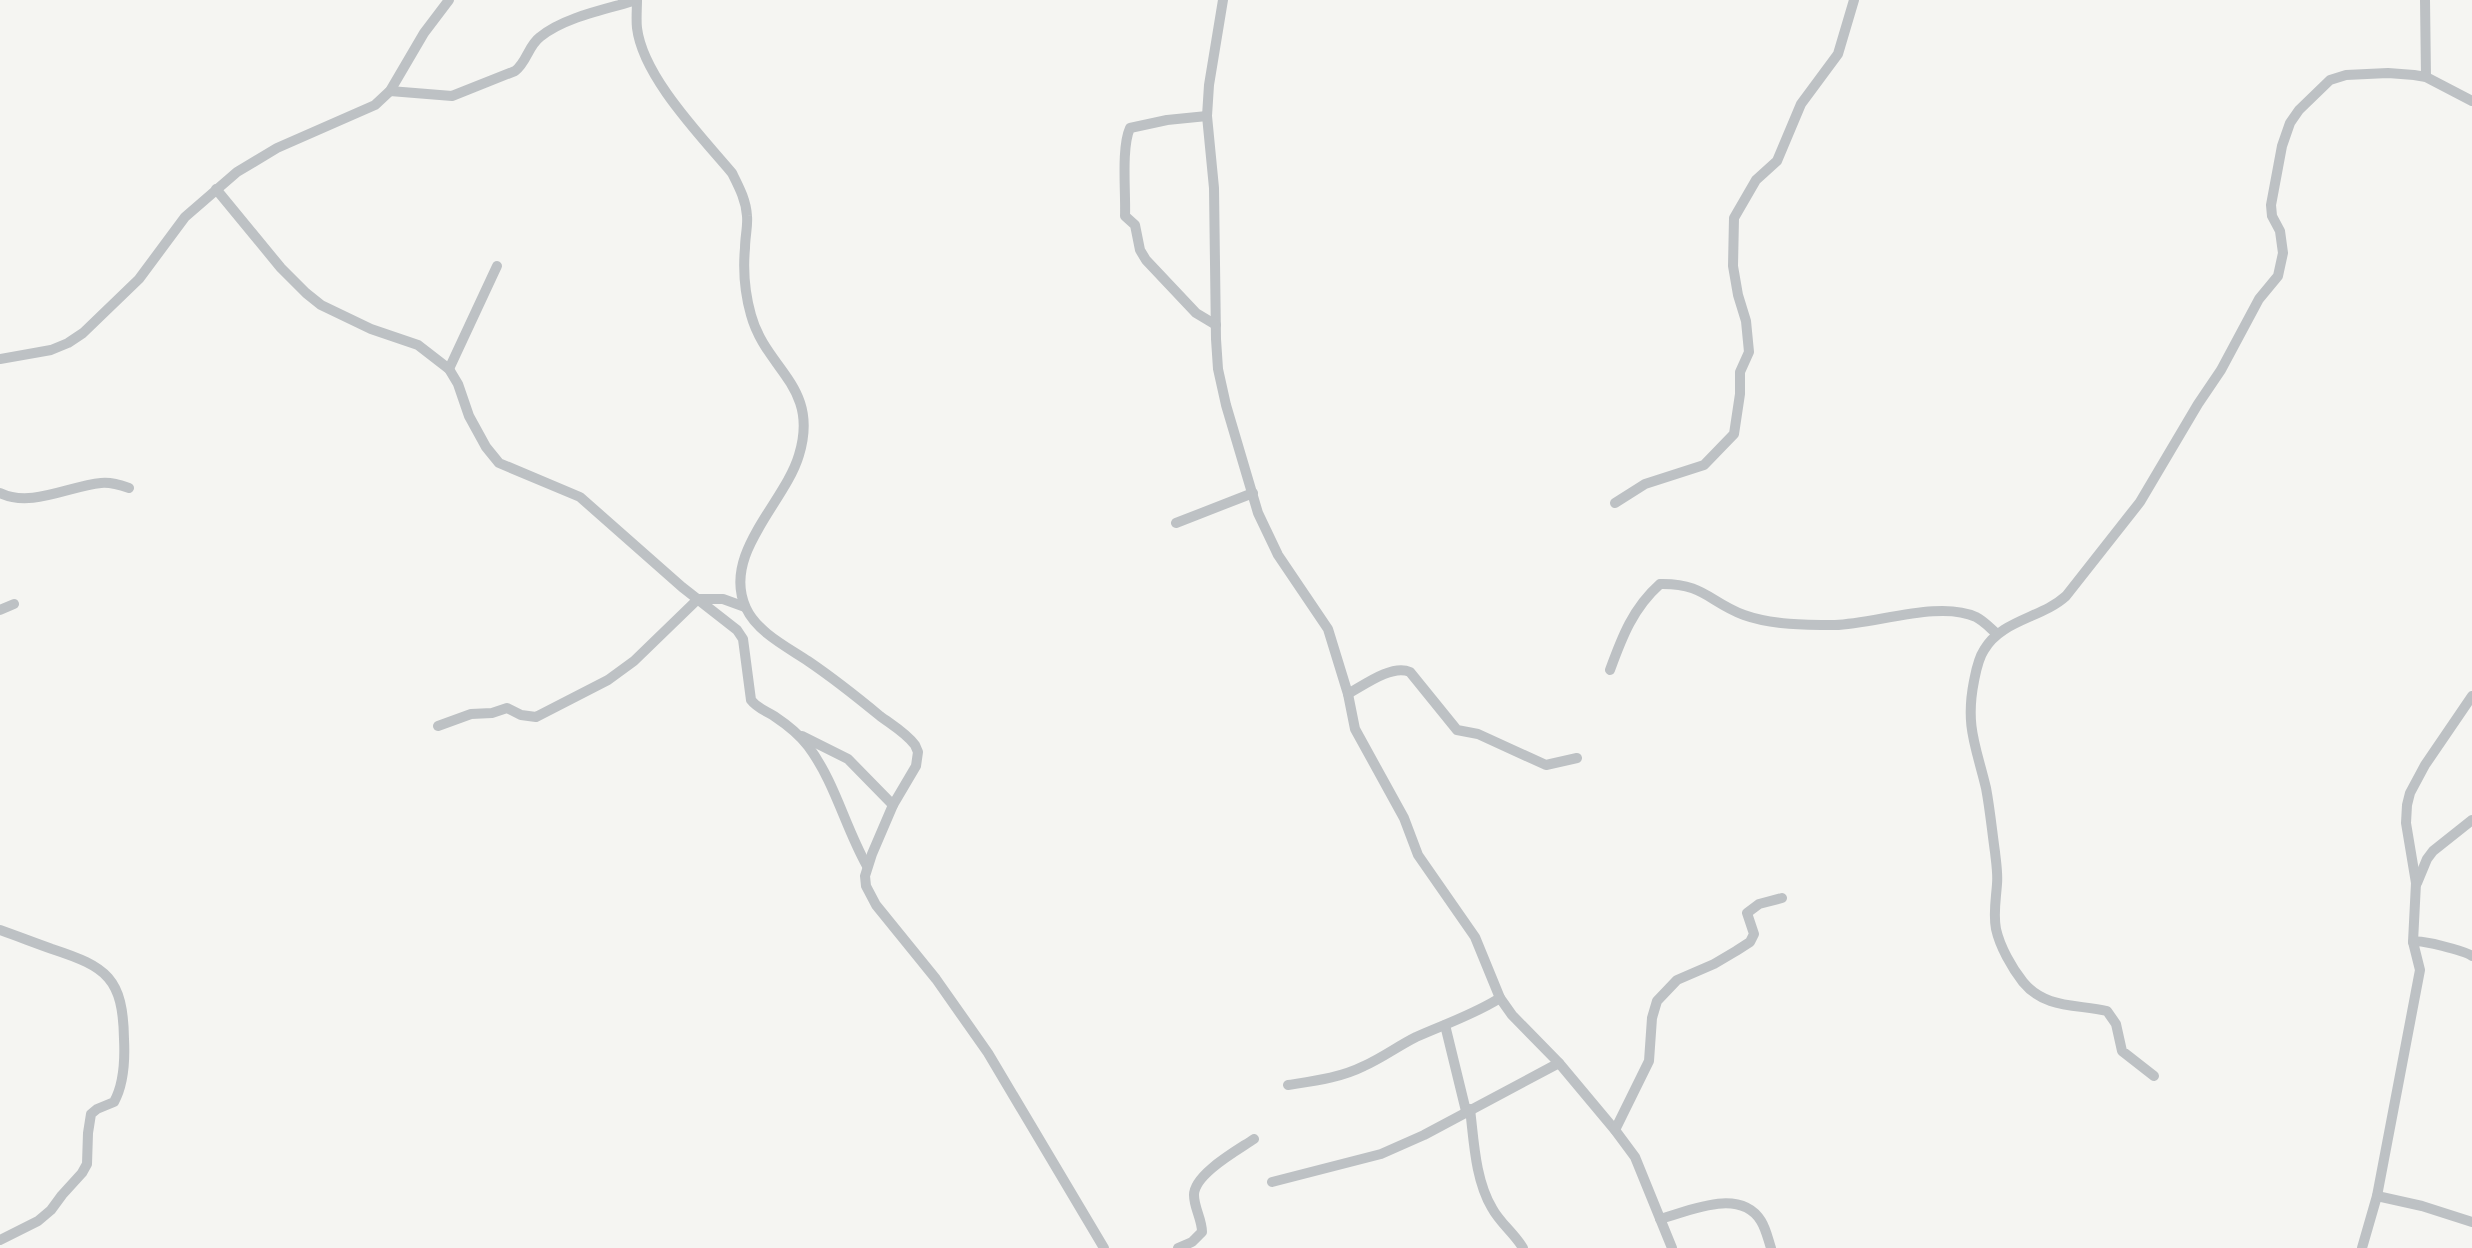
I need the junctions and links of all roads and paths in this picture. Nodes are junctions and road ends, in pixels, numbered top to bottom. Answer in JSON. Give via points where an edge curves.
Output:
{"nodes":[{"id":1,"x":449,"y":0,"type":"edge"},
{"id":2,"x":637,"y":0,"type":"edge"},
{"id":3,"x":1223,"y":0,"type":"edge"},
{"id":4,"x":1854,"y":0,"type":"edge"},
{"id":5,"x":2425,"y":0,"type":"edge"},
{"id":6,"x":2426,"y":77,"type":"junction"},
{"id":7,"x":390,"y":91,"type":"junction"},
{"id":8,"x":2472,"y":101,"type":"edge"},
{"id":9,"x":1207,"y":116,"type":"junction"},
{"id":10,"x":216,"y":189,"type":"junction"},
{"id":11,"x":497,"y":266,"type":"dead end"},
{"id":12,"x":1216,"y":325,"type":"junction"},
{"id":13,"x":0,"y":359,"type":"edge"},
{"id":14,"x":449,"y":369,"type":"junction"},
{"id":15,"x":129,"y":488,"type":"dead end"},
{"id":16,"x":0,"y":493,"type":"edge"},
{"id":17,"x":1252,"y":493,"type":"junction"},
{"id":18,"x":1615,"y":503,"type":"dead end"},
{"id":19,"x":1176,"y":524,"type":"dead end"},
{"id":20,"x":698,"y":600,"type":"junction"},
{"id":21,"x":14,"y":604,"type":"dead end"},
{"id":22,"x":745,"y":607,"type":"junction"},
{"id":23,"x":0,"y":610,"type":"edge"},
{"id":24,"x":1997,"y":634,"type":"junction"},
{"id":25,"x":1610,"y":670,"type":"dead end"},
{"id":26,"x":1348,"y":694,"type":"junction"},
{"id":27,"x":2472,"y":696,"type":"edge"},
{"id":28,"x":438,"y":726,"type":"dead end"},
{"id":29,"x":797,"y":734,"type":"junction"},
{"id":30,"x":1577,"y":758,"type":"dead end"},
{"id":31,"x":893,"y":806,"type":"junction"},
{"id":32,"x":2472,"y":820,"type":"edge"},
{"id":33,"x":867,"y":866,"type":"junction"},
{"id":34,"x":2416,"y":883,"type":"junction"},
{"id":35,"x":1782,"y":898,"type":"dead end"},
{"id":36,"x":0,"y":930,"type":"edge"},
{"id":37,"x":2412,"y":942,"type":"junction"},
{"id":38,"x":2472,"y":956,"type":"edge"},
{"id":39,"x":1500,"y":998,"type":"junction"},
{"id":40,"x":1445,"y":1025,"type":"junction"},
{"id":41,"x":1560,"y":1063,"type":"junction"},
{"id":42,"x":2154,"y":1076,"type":"dead end"},
{"id":43,"x":1288,"y":1085,"type":"dead end"},
{"id":44,"x":1468,"y":1110,"type":"junction"},
{"id":45,"x":1615,"y":1130,"type":"junction"},
{"id":46,"x":1254,"y":1139,"type":"dead end"},
{"id":47,"x":1272,"y":1182,"type":"dead end"},
{"id":48,"x":2377,"y":1196,"type":"junction"},
{"id":49,"x":1660,"y":1220,"type":"junction"},
{"id":50,"x":2472,"y":1222,"type":"edge"},
{"id":51,"x":0,"y":1240,"type":"edge"},
{"id":52,"x":1104,"y":1248,"type":"edge"},
{"id":53,"x":1178,"y":1248,"type":"edge"},
{"id":54,"x":1523,"y":1248,"type":"edge"},
{"id":55,"x":1672,"y":1248,"type":"edge"},
{"id":56,"x":1771,"y":1248,"type":"edge"},
{"id":57,"x":2362,"y":1248,"type":"edge"}],
"edges":[{"from":1,"to":7,"type":"street","via":[[424,33]]},
{"from":2,"to":7,"type":"street","via":[[560,24],[540,36],[515,71],[452,96]]},
{"from":2,"to":22,"type":"street","via":[[637,28],[643,50],[660,82],[741,189],[747,217],[744,278],[751,316],[758,334],[795,390],[804,415],[794,472],[748,547],[742,567]]},
{"from":3,"to":9,"type":"street"},
{"from":4,"to":18,"type":"street","via":[[1838,54],[1801,104],[1777,161],[1756,180],[1734,218],[1733,266],[1749,352],[1740,372],[1734,434],[1704,465],[1645,484]]},
{"from":5,"to":6,"type":"street"},
{"from":6,"to":8,"type":"street"},
{"from":6,"to":24,"type":"street","via":[[2388,73],[2337,76],[2294,115],[2282,146],[2271,205],[2283,253],[2278,276],[2259,299],[2221,370],[2129,518],[2057,604]]},
{"from":7,"to":10,"type":"street","via":[[363,112],[257,160]]},
{"from":9,"to":12,"type":"street","via":[[1214,188]]},
{"from":9,"to":12,"type":"street","via":[[1130,128],[1125,216],[1134,225],[1146,260],[1196,313]]},
{"from":10,"to":13,"type":"street","via":[[185,217],[140,279],[84,333],[51,350]]},
{"from":10,"to":14,"type":"street","via":[[281,268],[313,299],[371,329],[418,345]]},
{"from":11,"to":14,"type":"street"},
{"from":12,"to":17,"type":"street","via":[[1218,369]]},
{"from":14,"to":20,"type":"street","via":[[469,416],[499,463],[580,497]]},
{"from":15,"to":16,"type":"street","via":[[101,483],[30,497]]},
{"from":17,"to":19,"type":"street"},
{"from":17,"to":26,"type":"street","via":[[1272,544],[1328,629]]},
{"from":20,"to":22,"type":"street","via":[[723,599]]},
{"from":20,"to":28,"type":"street","via":[[634,661],[549,712],[530,718],[507,708],[492,714],[471,714]]},
{"from":20,"to":29,"type":"street","via":[[740,633],[749,694],[755,705]]},
{"from":21,"to":23,"type":"street"},
{"from":22,"to":31,"type":"street","via":[[764,630],[831,677],[915,745],[916,766]]},
{"from":24,"to":25,"type":"street","via":[[1974,616],[1948,611],[1835,625],[1769,621],[1741,614],[1690,586],[1660,584],[1633,614]]},
{"from":24,"to":42,"type":"street","via":[[1979,662],[1969,714],[1992,825],[1996,929],[2023,983],[2057,1005],[2107,1011],[2116,1024],[2122,1051]]},
{"from":26,"to":30,"type":"street","via":[[1404,669],[1461,732],[1478,734],[1546,765]]},
{"from":26,"to":39,"type":"street","via":[[1355,729],[1404,818],[1418,855],[1475,937]]},
{"from":27,"to":34,"type":"street","via":[[2410,793],[2406,823]]},
{"from":29,"to":31,"type":"street","via":[[848,759]]},
{"from":29,"to":33,"type":"street","via":[[822,767]]},
{"from":31,"to":33,"type":"street"},
{"from":32,"to":34,"type":"street","via":[[2433,851]]},
{"from":33,"to":52,"type":"street","via":[[865,876],[870,895],[988,1053]]},
{"from":34,"to":37,"type":"street"},
{"from":35,"to":45,"type":"street","via":[[1758,904],[1747,913],[1754,934],[1750,942],[1677,980],[1657,1001],[1649,1061]]},
{"from":36,"to":51,"type":"street","via":[[81,958],[104,971],[122,1005],[124,1052],[114,1102],[91,1114],[87,1164],[82,1173],[38,1221]]},
{"from":37,"to":38,"type":"street","via":[[2424,940]]},
{"from":37,"to":48,"type":"street","via":[[2420,970]]},
{"from":39,"to":40,"type":"street"},
{"from":39,"to":41,"type":"street"},
{"from":40,"to":43,"type":"street","via":[[1348,1073]]},
{"from":40,"to":44,"type":"street"},
{"from":41,"to":44,"type":"street"},
{"from":41,"to":45,"type":"street"},
{"from":44,"to":47,"type":"street","via":[[1381,1154]]},
{"from":44,"to":54,"type":"street","via":[[1485,1194]]},
{"from":45,"to":49,"type":"street","via":[[1635,1157]]},
{"from":46,"to":53,"type":"street","via":[[1197,1184],[1194,1194],[1202,1232]]},
{"from":48,"to":50,"type":"street"},
{"from":48,"to":57,"type":"street"},
{"from":49,"to":55,"type":"street"},
{"from":49,"to":56,"type":"street","via":[[1718,1203],[1741,1205],[1761,1221]]}]}
